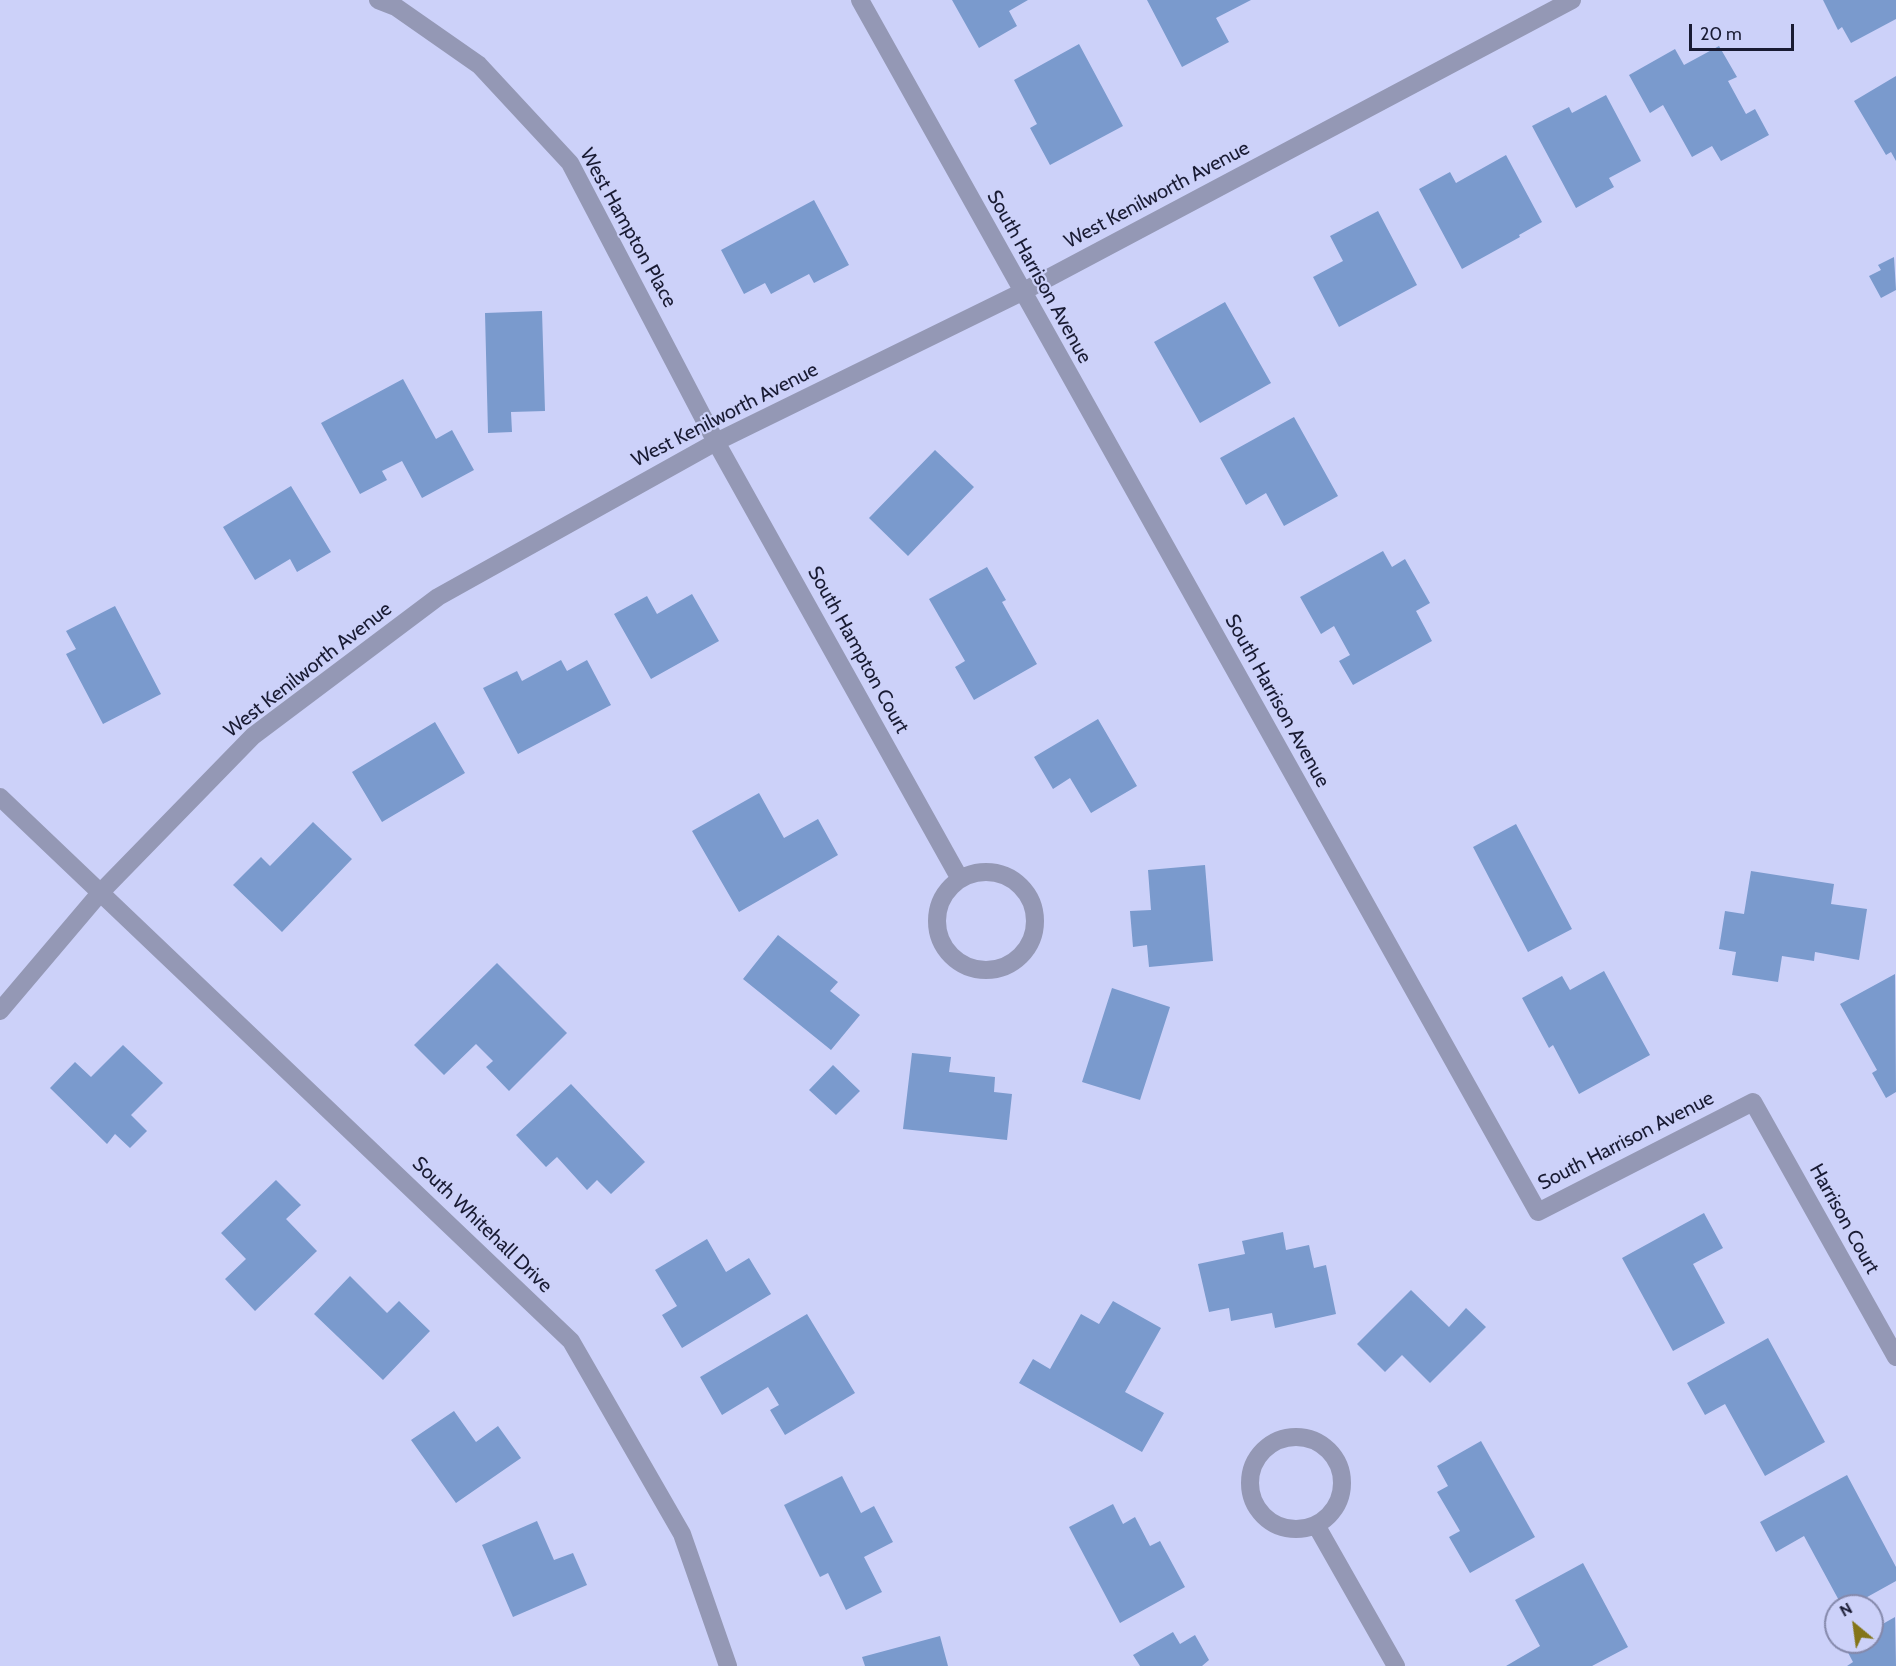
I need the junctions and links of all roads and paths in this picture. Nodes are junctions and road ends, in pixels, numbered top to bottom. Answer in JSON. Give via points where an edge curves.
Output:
{"nodes":[{"id":1,"x":378,"y":0,"type":"edge"},
{"id":2,"x":860,"y":0,"type":"edge"},
{"id":3,"x":1572,"y":0,"type":"edge"},
{"id":4,"x":1022,"y":292,"type":"junction"},
{"id":5,"x":716,"y":442,"type":"junction"},
{"id":6,"x":0,"y":797,"type":"edge"},
{"id":7,"x":960,"y":879,"type":"junction"},
{"id":8,"x":100,"y":892,"type":"junction"},
{"id":9,"x":0,"y":1011,"type":"edge"},
{"id":10,"x":1753,"y":1102,"type":"joint"},
{"id":11,"x":1896,"y":1357,"type":"edge"},
{"id":12,"x":1316,"y":1525,"type":"junction"},
{"id":13,"x":728,"y":1666,"type":"edge"},
{"id":14,"x":1396,"y":1666,"type":"edge"}],
"edges":[{"from":1,"to":5,"type":"street","name":"West Hampton Place","via":[[396,8],[479,66],[570,163]]},
{"from":2,"to":4,"type":"street","name":"South Harrison Avenue"},
{"from":3,"to":4,"type":"street","name":"West Kenilworth Avenue"},
{"from":4,"to":5,"type":"street","name":"West Kenilworth Avenue"},
{"from":4,"to":10,"type":"street","name":"South Harrison Avenue","via":[[1538,1212]]},
{"from":5,"to":7,"type":"street","name":"South Hampton Court"},
{"from":5,"to":8,"type":"street","name":"West Kenilworth Avenue","via":[[438,597],[253,736]]},
{"from":6,"to":8,"type":"street","name":"South Whitehall Drive"},
{"from":7,"to":7,"type":"street","via":[[945,892],[937,910],[936,929],[943,947],[956,961],[974,969],[993,970],[1011,963],[1026,950],[1034,933],[1035,914],[1028,896],[1015,881],[997,873],[978,872]]},
{"from":8,"to":9,"type":"street","name":"West Kenilworth Avenue"},
{"from":8,"to":13,"type":"street","name":"South Whitehall Drive","via":[[572,1341],[682,1534]]},
{"from":10,"to":11,"type":"street","name":"Harrison Court"},
{"from":12,"to":12,"type":"street","via":[[1331,1514],[1340,1498],[1343,1481],[1338,1463],[1328,1449],[1312,1440],[1294,1437],[1277,1441],[1262,1452],[1253,1467],[1250,1485],[1255,1503],[1265,1517],[1281,1526],[1299,1529]]},
{"from":12,"to":14,"type":"street"}]}
